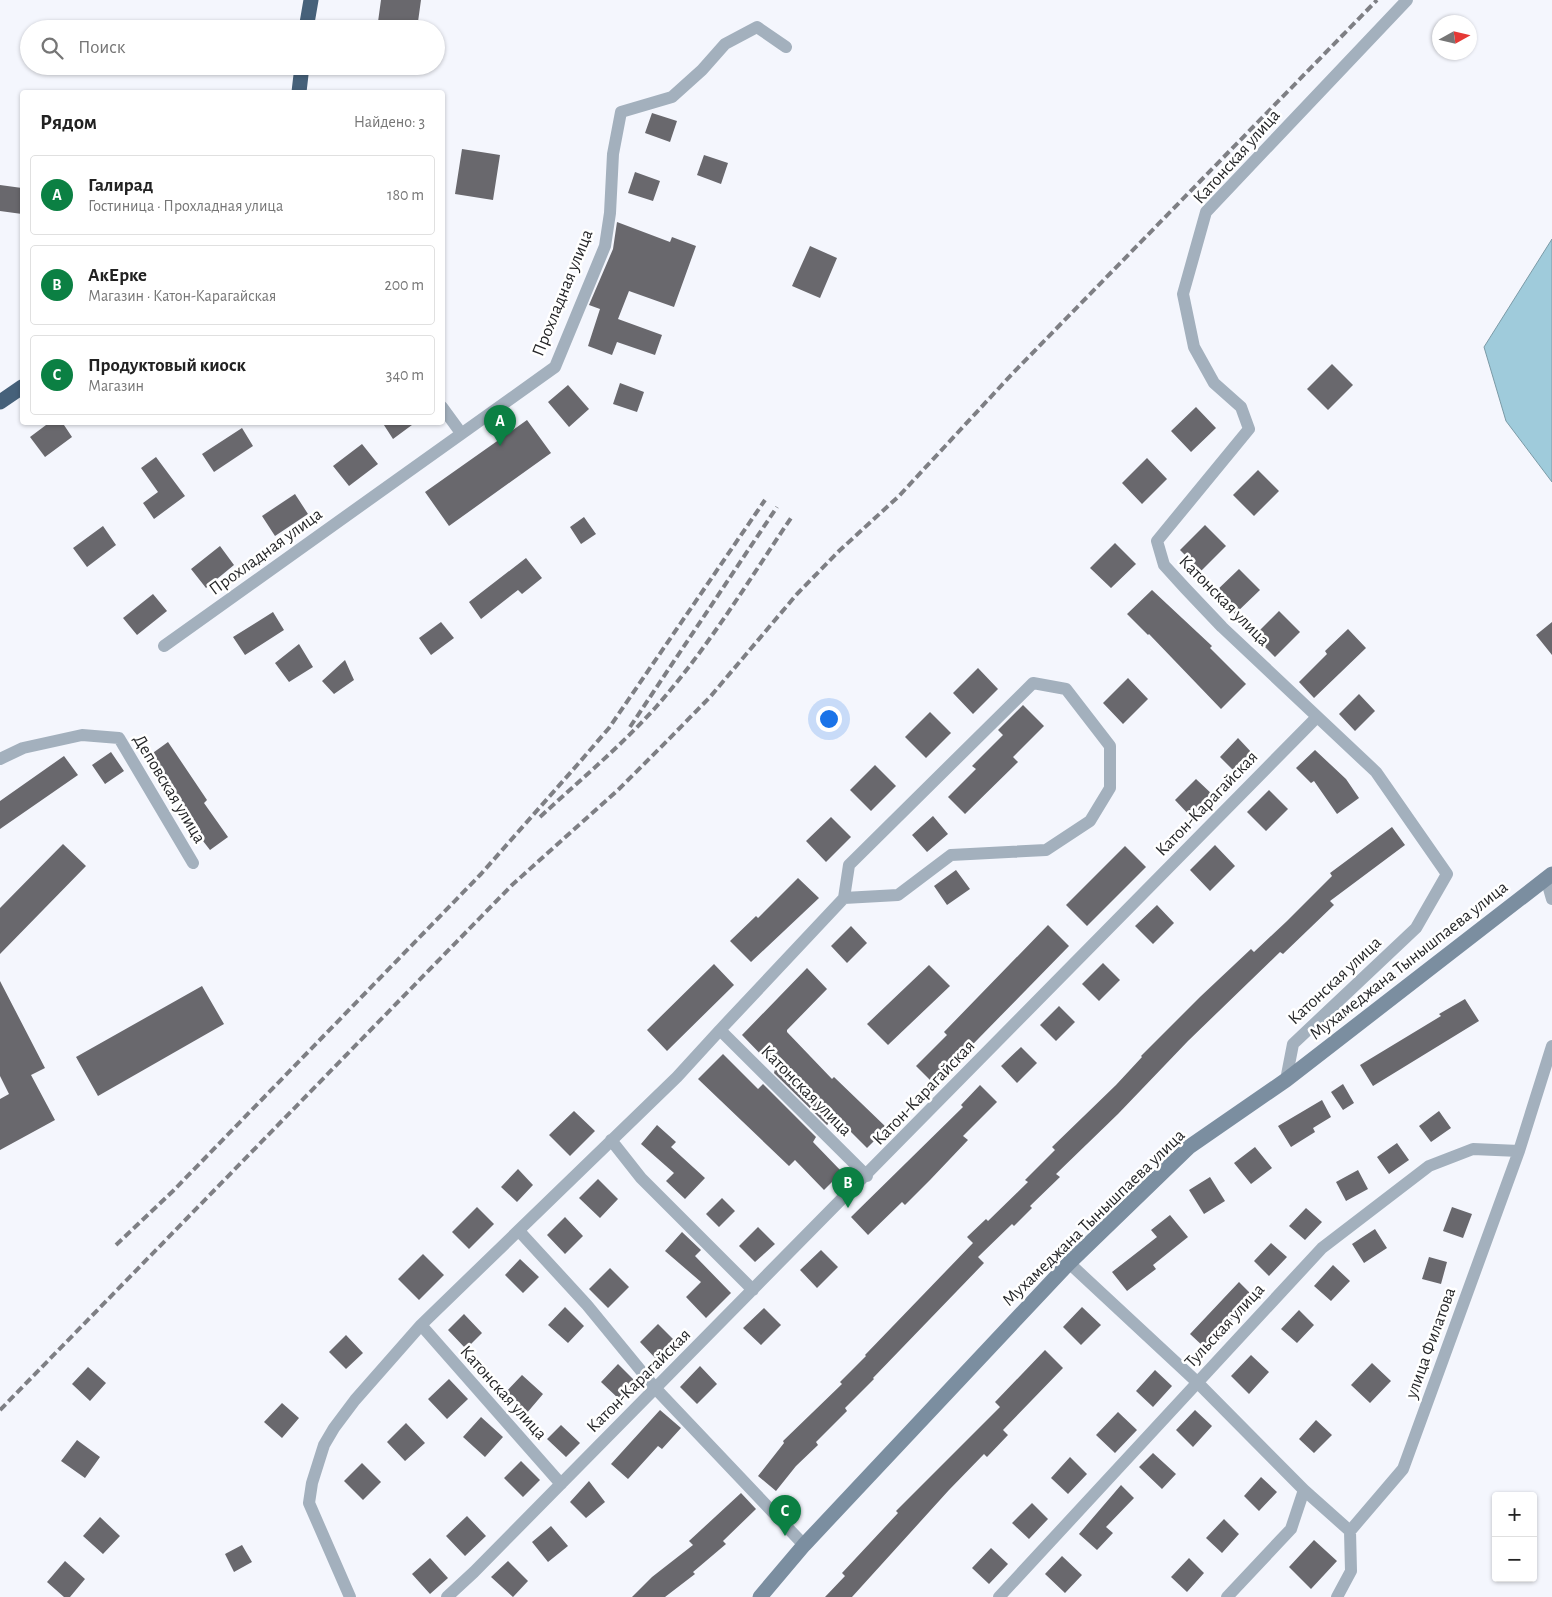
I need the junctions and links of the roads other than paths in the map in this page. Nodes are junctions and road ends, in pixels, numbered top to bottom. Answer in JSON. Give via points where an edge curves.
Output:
{"nodes":[{"id":1,"x":311,"y":0,"type":"edge"},
{"id":2,"x":1407,"y":0,"type":"edge"},
{"id":3,"x":308,"y":20,"type":"edge"},
{"id":4,"x":786,"y":47,"type":"dead end"},
{"id":5,"x":301,"y":75,"type":"edge"},
{"id":6,"x":299,"y":90,"type":"edge"},
{"id":7,"x":20,"y":388,"type":"edge"},
{"id":8,"x":0,"y":402,"type":"edge"},
{"id":9,"x":445,"y":411,"type":"edge"},
{"id":10,"x":461,"y":433,"type":"junction"},
{"id":11,"x":164,"y":646,"type":"dead end"},
{"id":12,"x":1317,"y":717,"type":"junction"},
{"id":13,"x":0,"y":759,"type":"edge"},
{"id":14,"x":194,"y":864,"type":"dead end"},
{"id":15,"x":1549,"y":876,"type":"edge"},
{"id":16,"x":844,"y":898,"type":"junction"},
{"id":17,"x":1552,"y":899,"type":"edge"},
{"id":18,"x":720,"y":1030,"type":"junction"},
{"id":19,"x":1552,"y":1046,"type":"edge"},
{"id":20,"x":1286,"y":1080,"type":"junction"},
{"id":21,"x":612,"y":1140,"type":"junction"},
{"id":22,"x":1520,"y":1151,"type":"junction"},
{"id":23,"x":866,"y":1176,"type":"junction"},
{"id":24,"x":519,"y":1231,"type":"junction"},
{"id":25,"x":1069,"y":1264,"type":"junction"},
{"id":26,"x":752,"y":1290,"type":"junction"},
{"id":27,"x":421,"y":1325,"type":"junction"},
{"id":28,"x":1197,"y":1382,"type":"junction"},
{"id":29,"x":656,"y":1389,"type":"junction"},
{"id":30,"x":560,"y":1484,"type":"junction"},
{"id":31,"x":1304,"y":1490,"type":"junction"},
{"id":32,"x":1350,"y":1531,"type":"junction"},
{"id":33,"x":804,"y":1545,"type":"junction"},
{"id":34,"x":350,"y":1597,"type":"edge"},
{"id":35,"x":447,"y":1597,"type":"edge"},
{"id":36,"x":760,"y":1597,"type":"edge"},
{"id":37,"x":999,"y":1597,"type":"edge"},
{"id":38,"x":1227,"y":1597,"type":"edge"},
{"id":39,"x":1337,"y":1597,"type":"edge"}],
"edges":[{"from":1,"to":3,"type":"highway"},
{"from":2,"to":12,"type":"street","name":"Катонская улица","via":[[1206,212],[1183,294],[1194,347],[1214,383],[1241,406],[1249,429],[1157,541],[1164,565],[1222,628]]},
{"from":4,"to":10,"type":"street","name":"Прохладная улица","via":[[757,27],[725,44],[672,97],[620,112],[605,246],[555,367]]},
{"from":5,"to":6,"type":"highway"},
{"from":7,"to":8,"type":"highway"},
{"from":9,"to":10,"type":"street"},
{"from":10,"to":11,"type":"street","name":"Прохладная улица"},
{"from":12,"to":20,"type":"street","name":"Катонская улица","via":[[1376,772],[1447,874],[1416,928],[1293,1044]]},
{"from":12,"to":23,"type":"street","name":"Катон-Карагайская"},
{"from":13,"to":14,"type":"street","name":"Деповская улица","via":[[23,748],[82,735],[119,738]]},
{"from":15,"to":17,"type":"street"},
{"from":15,"to":20,"type":"street","name":"Мухамеджана Тынышпаева улица"},
{"from":16,"to":16,"type":"street","via":[[849,865],[1033,682],[1066,689],[1110,746],[1110,788],[1090,821],[1046,850],[951,855],[898,895]]},
{"from":16,"to":18,"type":"street"},
{"from":18,"to":21,"type":"street"},
{"from":18,"to":23,"type":"street","name":"Катонская улица"},
{"from":19,"to":22,"type":"street","name":"улица Филатова"},
{"from":20,"to":25,"type":"street","name":"Мухамеджана Тынышпаева улица","via":[[1189,1147]]},
{"from":21,"to":24,"type":"street"},
{"from":21,"to":26,"type":"street","via":[[641,1178]]},
{"from":22,"to":28,"type":"street","name":"Тульская улица","via":[[1473,1149],[1430,1166],[1322,1248]]},
{"from":22,"to":32,"type":"street","name":"улица Филатова","via":[[1404,1469]]},
{"from":23,"to":26,"type":"street","name":"Катон-Карагайская"},
{"from":24,"to":27,"type":"street"},
{"from":24,"to":29,"type":"street","via":[[587,1305]]},
{"from":25,"to":28,"type":"street"},
{"from":25,"to":33,"type":"street","name":"Мухамеджана Тынышпаева улица"},
{"from":26,"to":29,"type":"street","name":"Катон-Карагайская"},
{"from":27,"to":30,"type":"street","name":"Катонская улица"},
{"from":27,"to":34,"type":"street","via":[[365,1387],[334,1428],[324,1445],[312,1483],[309,1503]]},
{"from":28,"to":31,"type":"street"},
{"from":28,"to":37,"type":"street","name":"Тульская улица"},
{"from":29,"to":30,"type":"street","name":"Катон-Карагайская"},
{"from":29,"to":33,"type":"street"},
{"from":30,"to":35,"type":"street","name":"Катон-Карагайская"},
{"from":31,"to":32,"type":"street"},
{"from":31,"to":38,"type":"street","via":[[1291,1529]]},
{"from":32,"to":39,"type":"street","via":[[1350,1571]]},
{"from":33,"to":36,"type":"street","name":"Мухамеджана Тынышпаева улица"}]}
